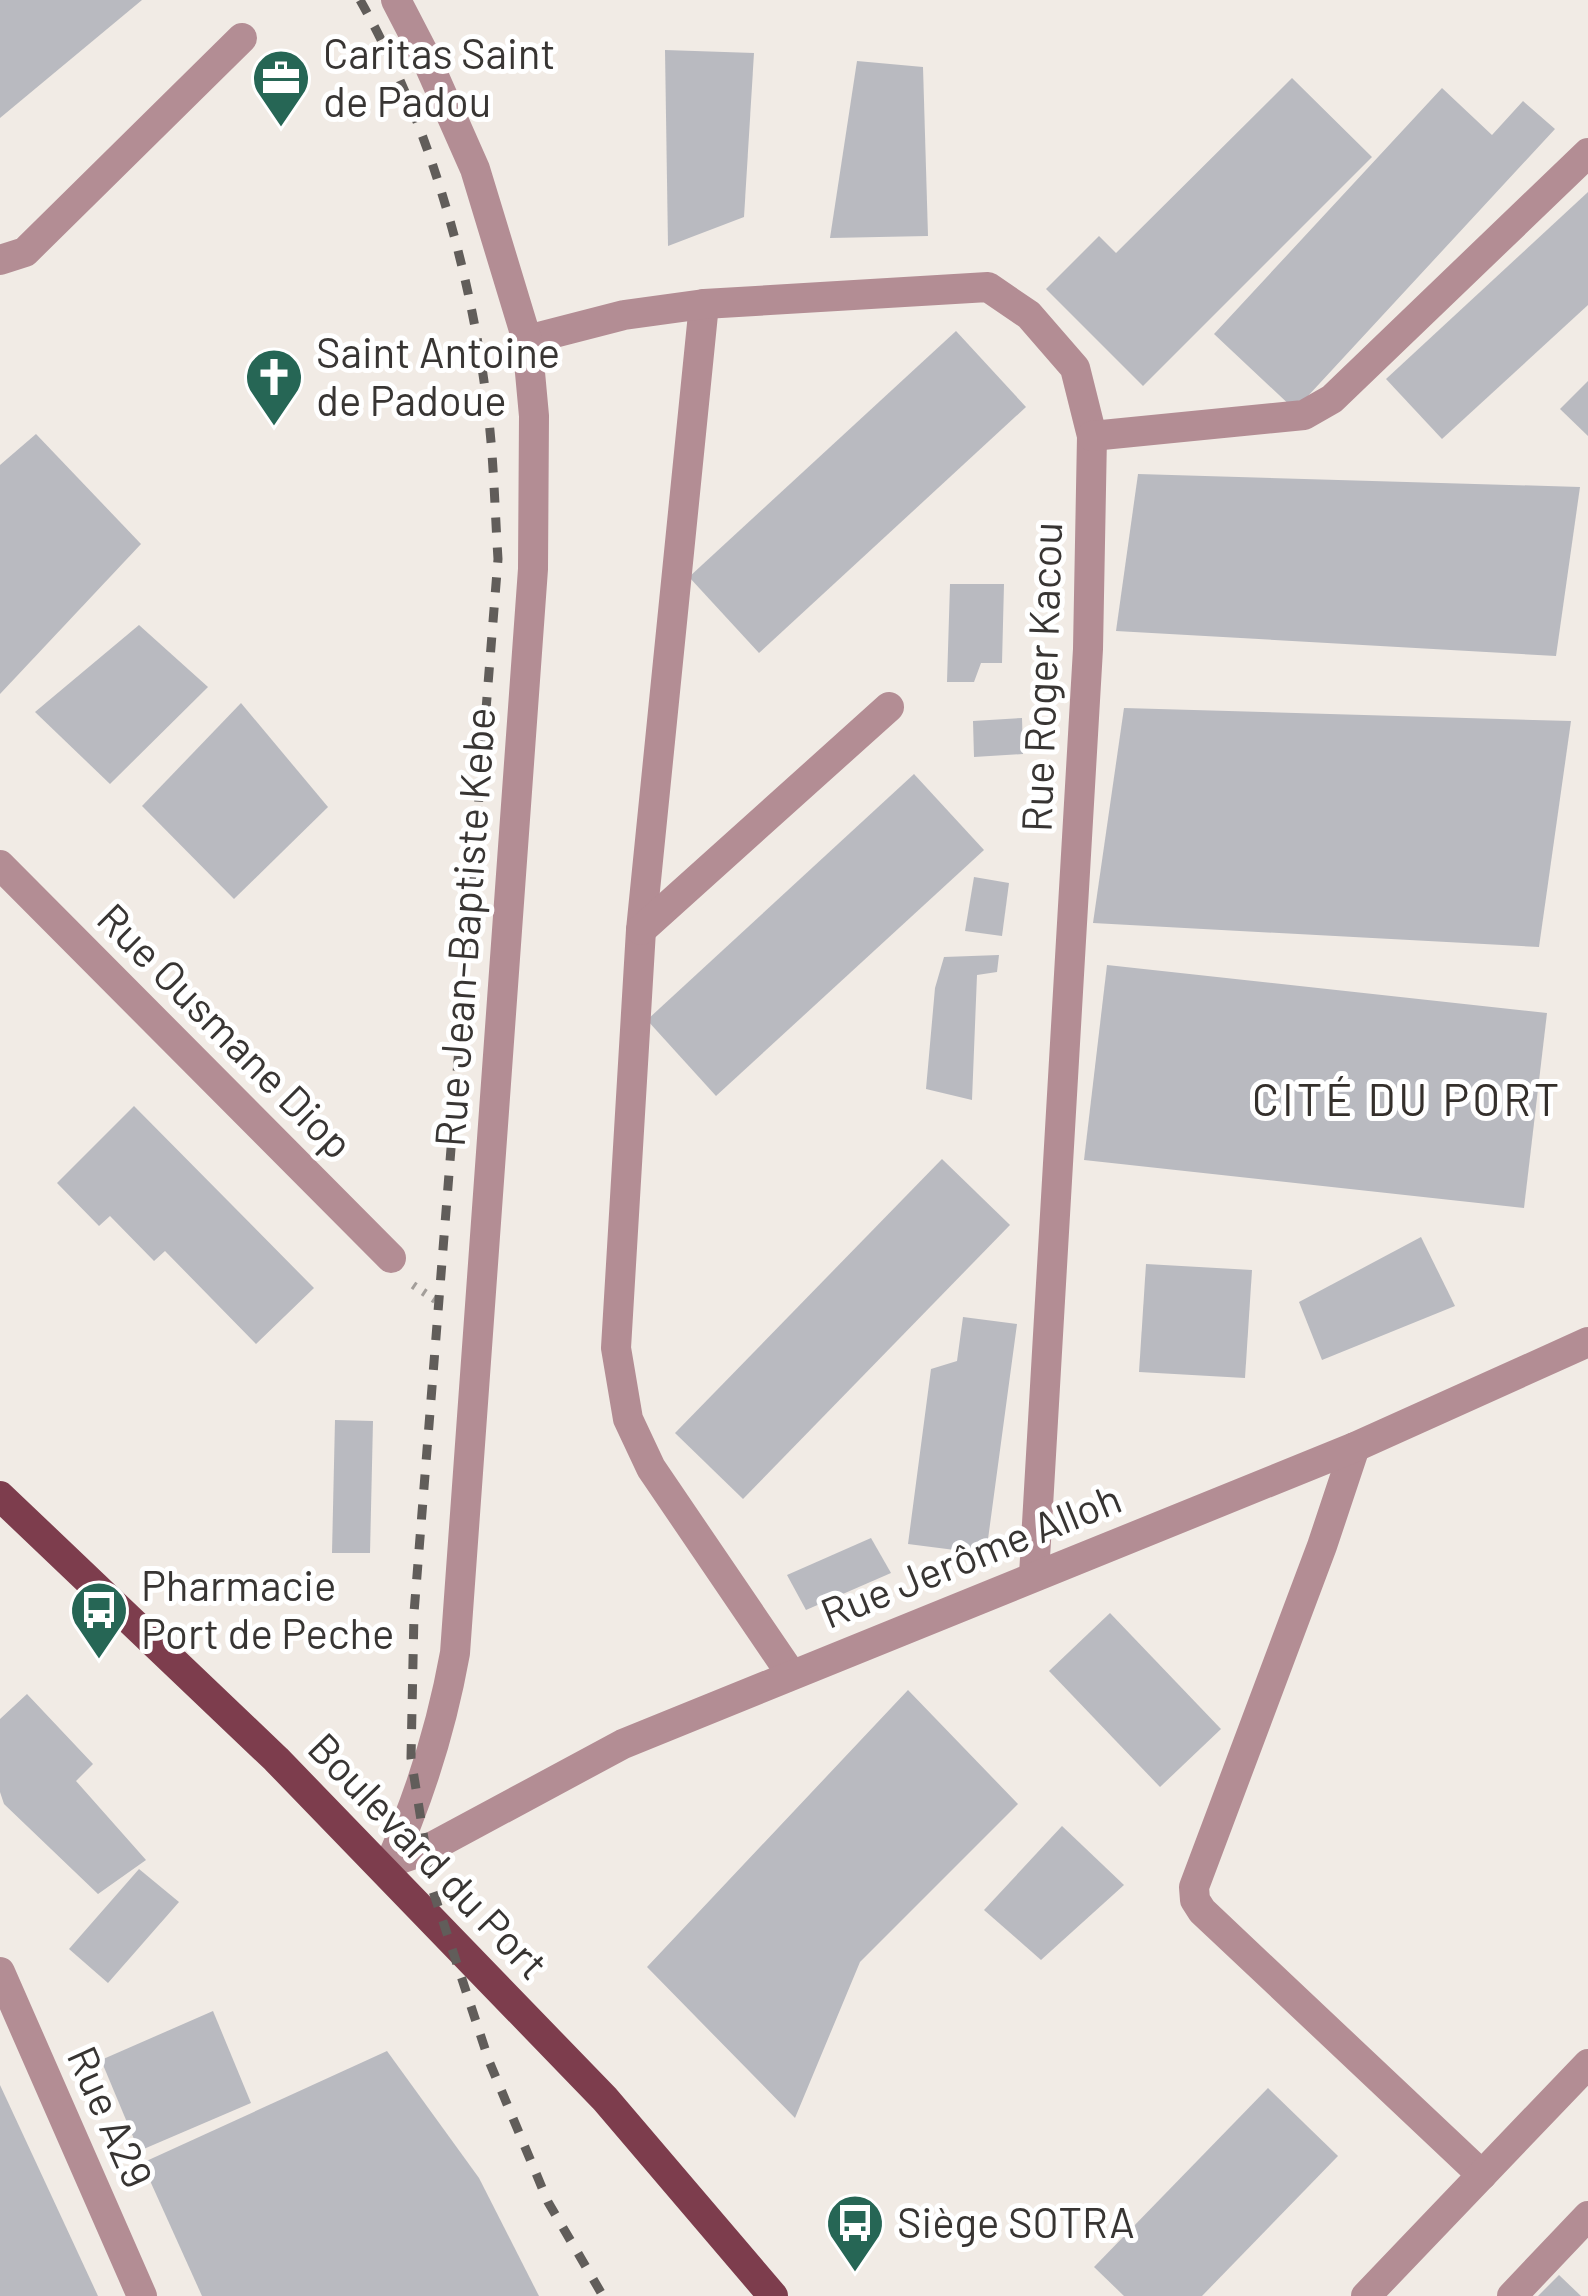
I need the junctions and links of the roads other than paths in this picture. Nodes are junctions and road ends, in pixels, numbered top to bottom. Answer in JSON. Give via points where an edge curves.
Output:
{"nodes":[{"id":1,"x":396,"y":0,"type":"edge"},
{"id":2,"x":242,"y":38,"type":"dead end"},
{"id":3,"x":1588,"y":153,"type":"edge"},
{"id":4,"x":0,"y":260,"type":"edge"},
{"id":5,"x":704,"y":304,"type":"junction"},
{"id":6,"x":527,"y":340,"type":"junction"},
{"id":7,"x":1092,"y":436,"type":"junction"},
{"id":8,"x":889,"y":707,"type":"dead end"},
{"id":9,"x":0,"y":865,"type":"edge"},
{"id":10,"x":641,"y":930,"type":"junction"},
{"id":11,"x":391,"y":1258,"type":"road end"},
{"id":12,"x":1588,"y":1342,"type":"edge"},
{"id":13,"x":1355,"y":1447,"type":"junction"},
{"id":14,"x":0,"y":1496,"type":"edge"},
{"id":15,"x":1034,"y":1575,"type":"junction"},
{"id":16,"x":791,"y":1674,"type":"junction"},
{"id":17,"x":389,"y":1867,"type":"junction"},
{"id":18,"x":0,"y":1972,"type":"edge"},
{"id":19,"x":1588,"y":2064,"type":"edge"},
{"id":20,"x":1482,"y":2175,"type":"junction"},
{"id":21,"x":1588,"y":2216,"type":"edge"},
{"id":22,"x":142,"y":2296,"type":"edge"},
{"id":23,"x":773,"y":2296,"type":"edge"},
{"id":24,"x":1366,"y":2296,"type":"edge"},
{"id":25,"x":1512,"y":2296,"type":"edge"}],
"edges":[{"from":1,"to":6,"type":"street","name":"Rue Jean-Baptiste Kebe","via":[[475,169]]},
{"from":2,"to":4,"type":"street","via":[[25,252]]},
{"from":3,"to":7,"type":"street","via":[[1333,399],[1304,415]]},
{"from":5,"to":6,"type":"street","name":"Rue Roger Kacou","via":[[624,314]]},
{"from":5,"to":7,"type":"street","name":"Rue Roger Kacou","via":[[988,287],[1030,315],[1075,368]]},
{"from":5,"to":10,"type":"street"},
{"from":6,"to":17,"type":"street","name":"Rue Jean-Baptiste Kebe","via":[[533,569],[455,1653],[418,1803]]},
{"from":7,"to":15,"type":"street","name":"Rue Roger Kacou","via":[[1088,649]]},
{"from":8,"to":10,"type":"street"},
{"from":9,"to":11,"type":"street","name":"Rue Ousmane Diop"},
{"from":10,"to":16,"type":"street","via":[[616,1348],[628,1419],[651,1468]]},
{"from":12,"to":13,"type":"street","name":"Rue Jerôme Alloh"},
{"from":13,"to":15,"type":"street","name":"Rue Jerôme Alloh"},
{"from":13,"to":20,"type":"street","via":[[1195,1900]]},
{"from":14,"to":17,"type":"main road","name":"Boulevard du Port"},
{"from":15,"to":16,"type":"street","name":"Rue Jerôme Alloh"},
{"from":16,"to":17,"type":"street","name":"Rue Jerôme Alloh","via":[[623,1744]]},
{"from":17,"to":23,"type":"main road","name":"Boulevard du Port","via":[[605,2098]]},
{"from":18,"to":22,"type":"street","name":"Rue A29"},
{"from":19,"to":20,"type":"street"},
{"from":20,"to":24,"type":"street"},
{"from":21,"to":25,"type":"street"}]}
